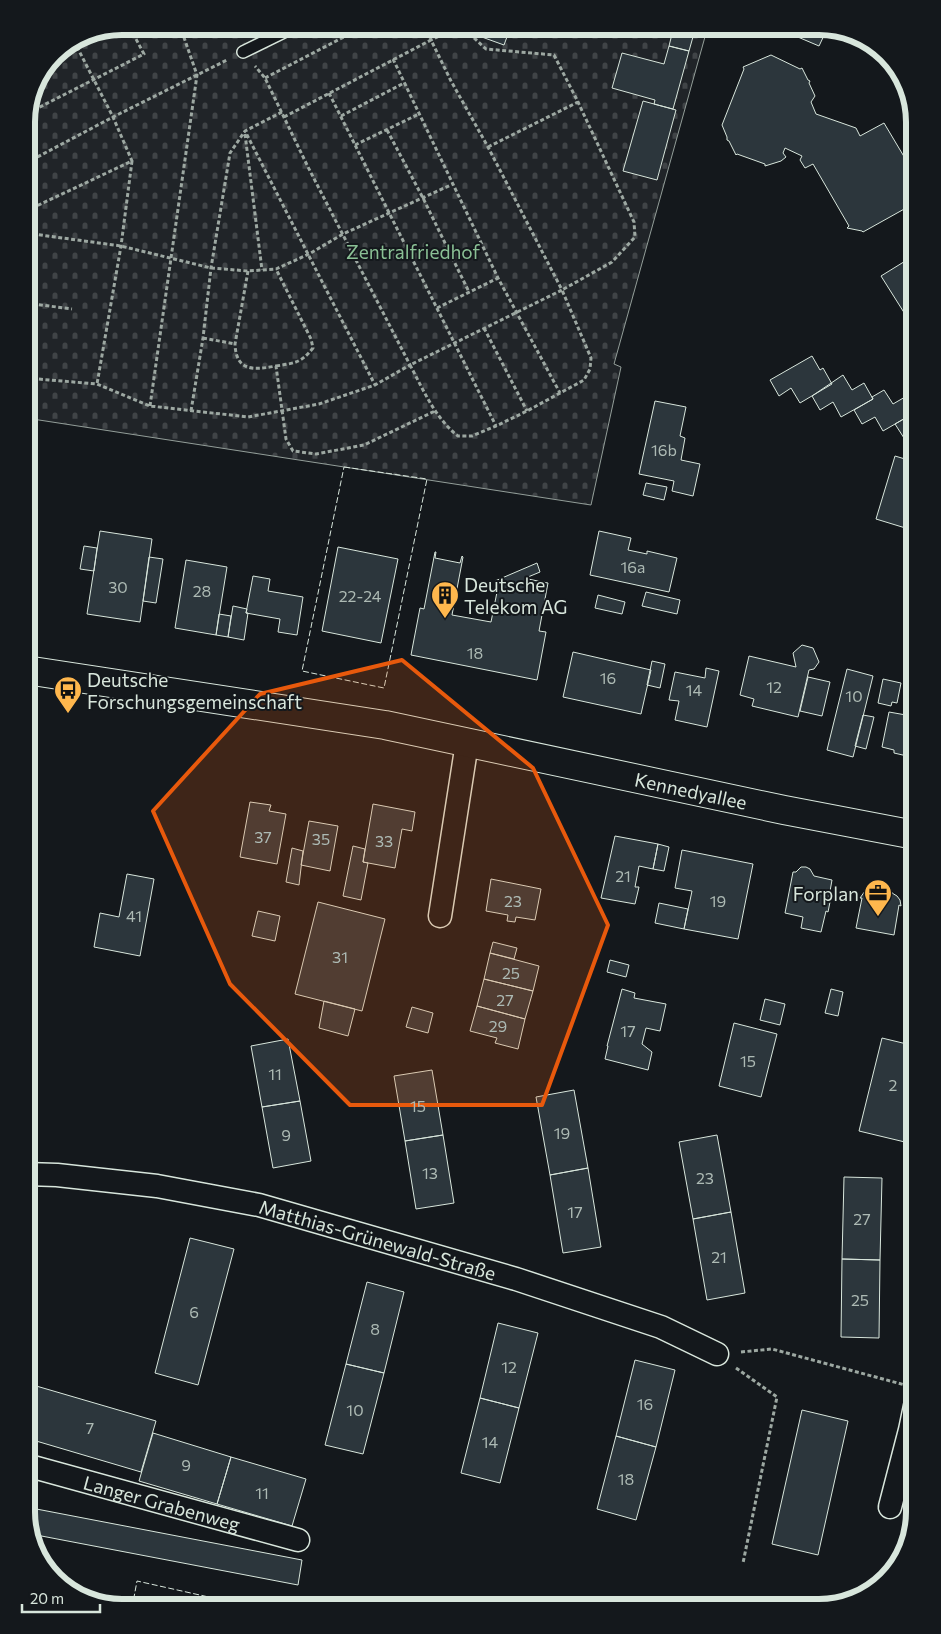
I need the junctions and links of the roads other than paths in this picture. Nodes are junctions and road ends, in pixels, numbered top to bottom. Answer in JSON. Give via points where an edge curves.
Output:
{"nodes":[{"id":1,"x":278,"y":35,"type":"edge"},
{"id":2,"x":243,"y":52,"type":"road end"},
{"id":3,"x":35,"y":671,"type":"edge"},
{"id":4,"x":467,"y":743,"type":"junction"},
{"id":5,"x":906,"y":833,"type":"edge"},
{"id":6,"x":440,"y":916,"type":"dead end"},
{"id":7,"x":35,"y":1174,"type":"edge"},
{"id":8,"x":717,"y":1354,"type":"road end"},
{"id":9,"x":906,"y":1445,"type":"edge"},
{"id":10,"x":35,"y":1467,"type":"edge"},
{"id":11,"x":890,"y":1507,"type":"dead end"},
{"id":12,"x":298,"y":1540,"type":"dead end"}],
"edges":[{"from":1,"to":2,"type":"lane"},
{"from":3,"to":4,"type":"street","name":"Kennedyallee","via":[[385,725]]},
{"from":4,"to":5,"type":"street","name":"Kennedyallee"},
{"from":4,"to":6,"type":"street"},
{"from":7,"to":8,"type":"street","name":"Matthias-Grünewald-Straße","via":[[157,1186],[259,1205],[516,1279],[661,1327]]},
{"from":9,"to":11,"type":"street"},
{"from":10,"to":12,"type":"street","name":"Langer Grabenweg"}]}
